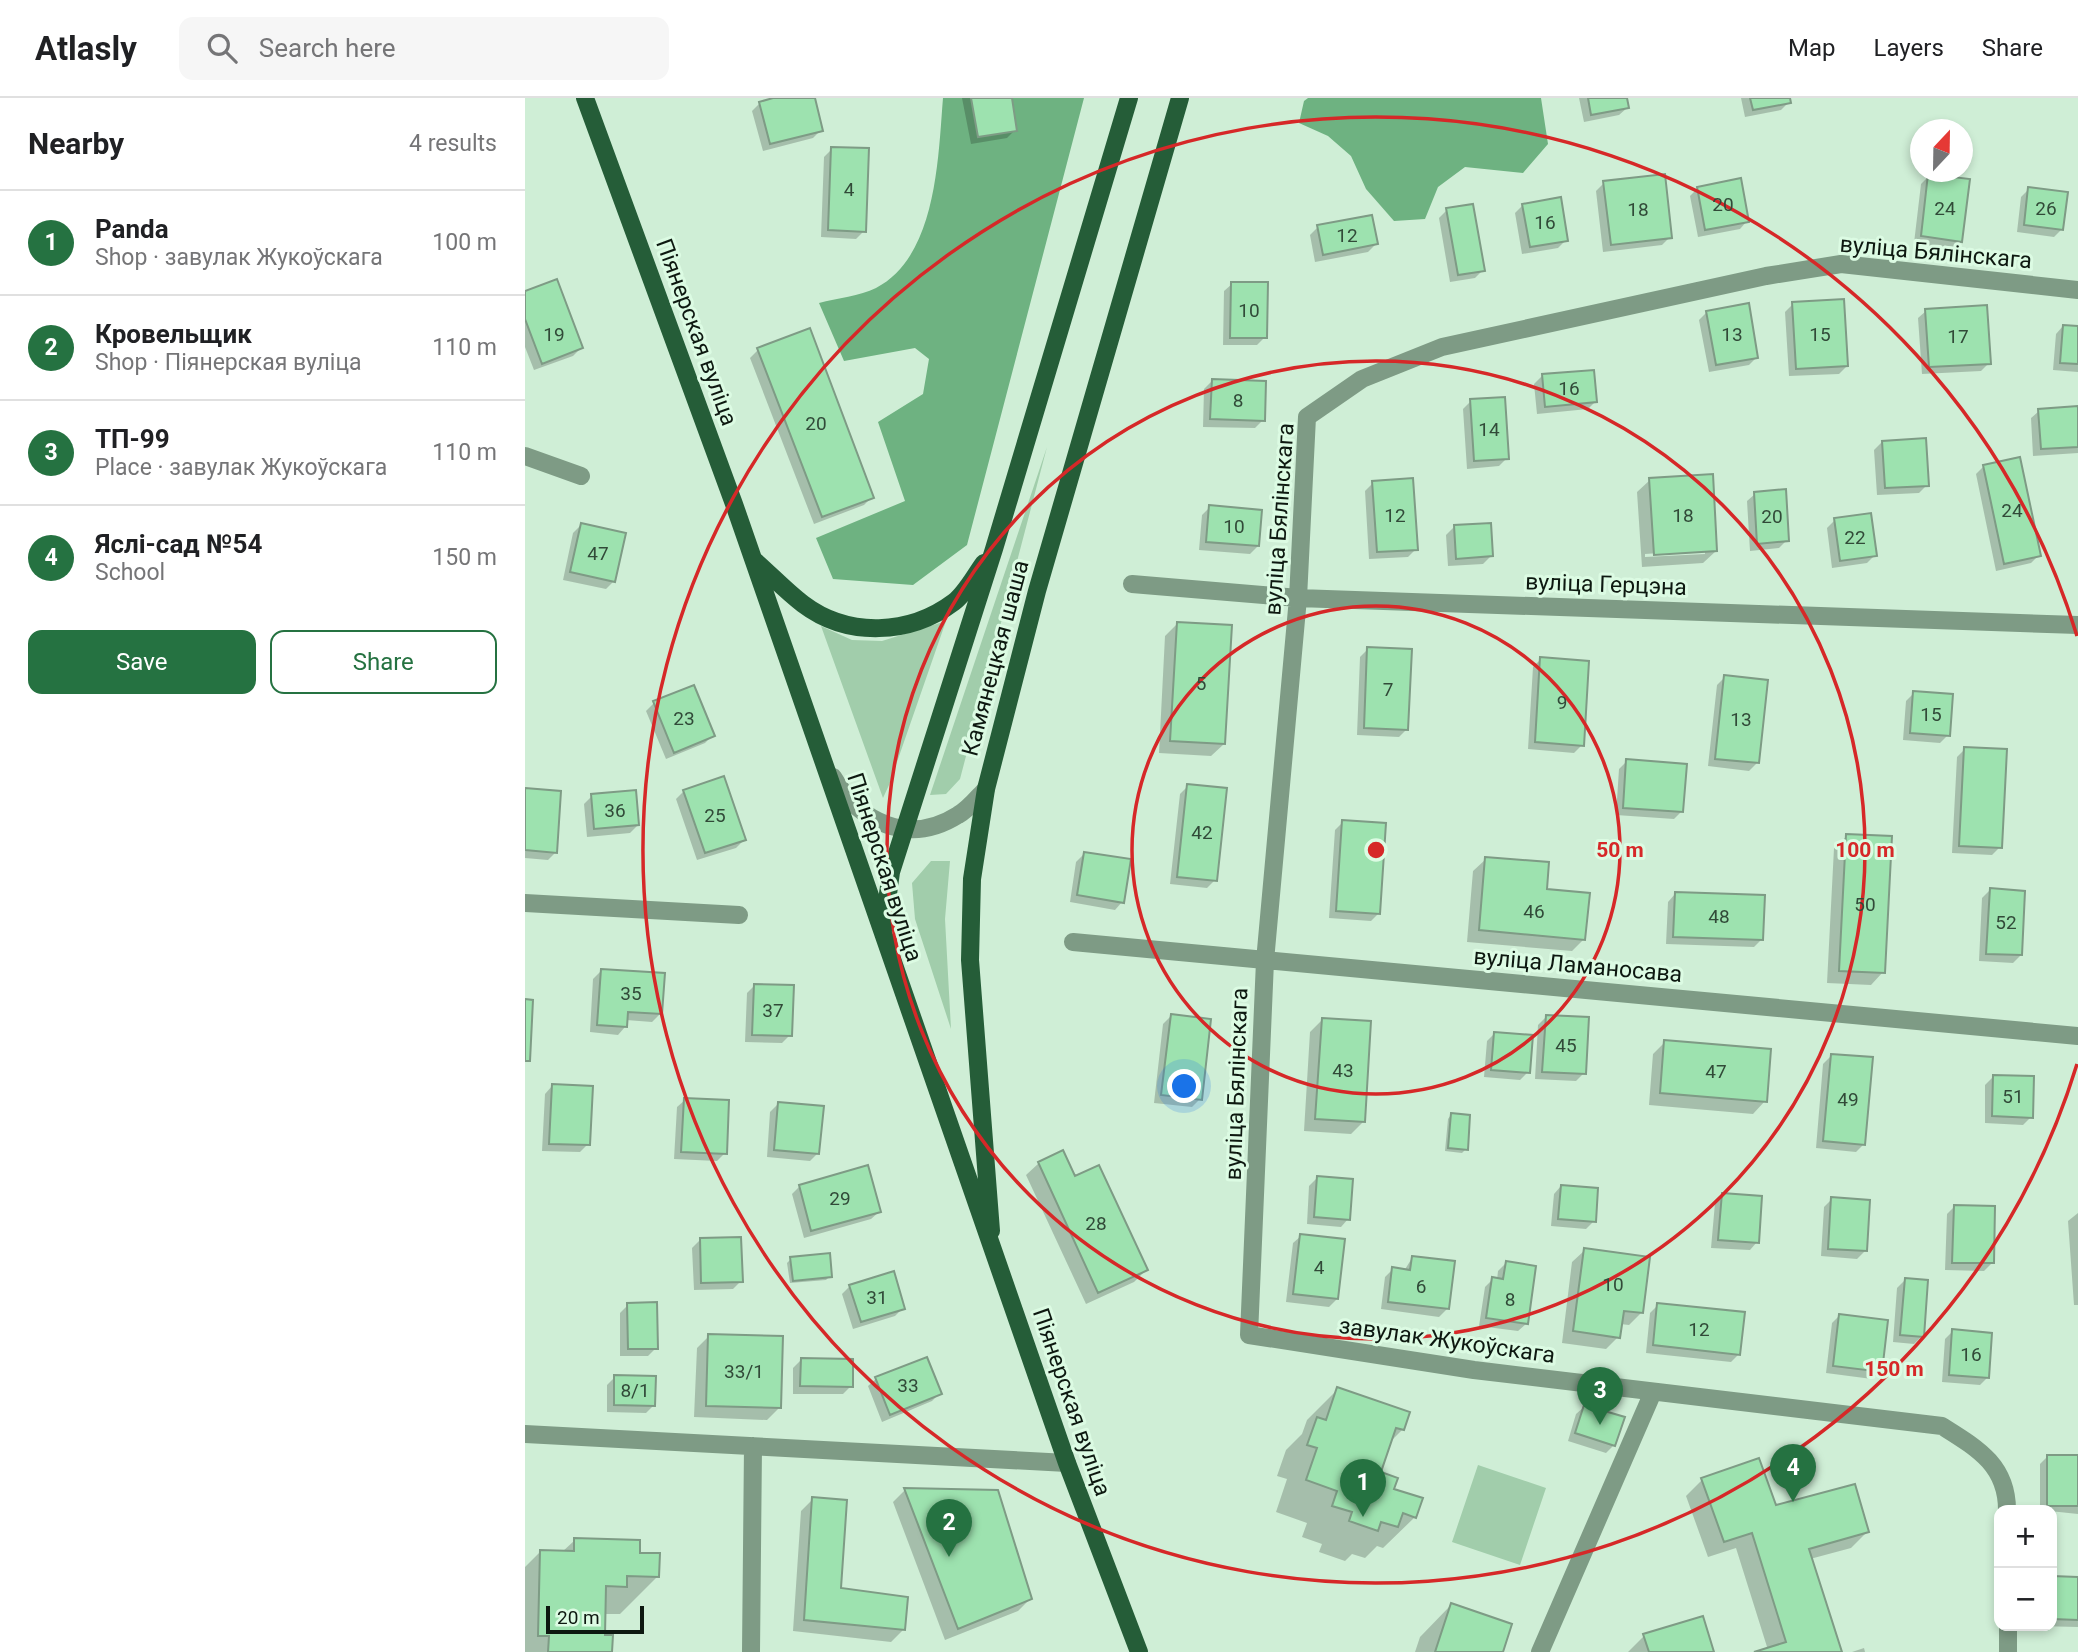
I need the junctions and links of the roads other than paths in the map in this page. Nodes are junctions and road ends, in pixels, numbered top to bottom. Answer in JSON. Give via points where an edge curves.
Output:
{"nodes":[{"id":1,"x":586,"y":98,"type":"edge"},
{"id":2,"x":1129,"y":98,"type":"edge"},
{"id":3,"x":1180,"y":98,"type":"edge"},
{"id":4,"x":2078,"y":290,"type":"edge"},
{"id":5,"x":525,"y":456,"type":"edge"},
{"id":6,"x":581,"y":476,"type":"dead end"},
{"id":7,"x":994,"y":550,"type":"junction"},
{"id":8,"x":752,"y":558,"type":"junction"},
{"id":9,"x":1132,"y":583,"type":"dead end"},
{"id":10,"x":1298,"y":598,"type":"junction"},
{"id":11,"x":2078,"y":625,"type":"edge"},
{"id":12,"x":824,"y":762,"type":"junction"},
{"id":13,"x":986,"y":789,"type":"junction"},
{"id":14,"x":905,"y":828,"type":"junction"},
{"id":15,"x":525,"y":903,"type":"edge"},
{"id":16,"x":739,"y":915,"type":"dead end"},
{"id":17,"x":883,"y":938,"type":"junction"},
{"id":18,"x":1073,"y":942,"type":"dead end"},
{"id":19,"x":1265,"y":961,"type":"junction"},
{"id":20,"x":2078,"y":1036,"type":"edge"},
{"id":21,"x":992,"y":1246,"type":"junction"},
{"id":22,"x":1249,"y":1335,"type":"joint"},
{"id":23,"x":1653,"y":1392,"type":"junction"},
{"id":24,"x":525,"y":1434,"type":"edge"},
{"id":25,"x":753,"y":1446,"type":"junction"},
{"id":26,"x":1066,"y":1463,"type":"junction"},
{"id":27,"x":2007,"y":1505,"type":"edge"},
{"id":28,"x":2008,"y":1631,"type":"edge"},
{"id":29,"x":751,"y":1652,"type":"edge"},
{"id":30,"x":1139,"y":1652,"type":"edge"},
{"id":31,"x":1540,"y":1652,"type":"edge"},
{"id":32,"x":2008,"y":1652,"type":"edge"}],
"edges":[{"from":1,"to":8,"type":"main road","name":"Піянерская вуліца"},
{"from":2,"to":7,"type":"main road","name":"Камянецкая шаша"},
{"from":3,"to":13,"type":"main road","name":"Камянецкая шаша","via":[[1037,591]]},
{"from":4,"to":10,"type":"street","name":"вуліца Бялінскага","via":[[1841,264],[1441,347],[1362,379],[1307,417]]},
{"from":5,"to":6,"type":"street"},
{"from":7,"to":8,"type":"main road","via":[[957,600],[914,622],[872,629],[853,628],[805,606]]},
{"from":7,"to":14,"type":"main road","name":"Камянецкая шаша"},
{"from":8,"to":12,"type":"main road","name":"Піянерская вуліца"},
{"from":9,"to":10,"type":"street","name":"вуліца Герцэна"},
{"from":10,"to":11,"type":"street","name":"вуліца Герцэна"},
{"from":10,"to":19,"type":"street","name":"вуліца Бялінскага"},
{"from":12,"to":14,"type":"street","via":[[848,801],[889,828]]},
{"from":12,"to":17,"type":"main road","name":"Піянерская вуліца"},
{"from":13,"to":14,"type":"street","via":[[958,815],[923,828]]},
{"from":13,"to":21,"type":"main road","name":"Камянецкая шаша","via":[[972,879],[970,960]]},
{"from":14,"to":17,"type":"main road","name":"Камянецкая шаша","via":[[891,872]]},
{"from":15,"to":16,"type":"street"},
{"from":17,"to":21,"type":"main road","name":"Піянерская вуліца"},
{"from":18,"to":19,"type":"street","name":"вуліца Ламаносава"},
{"from":19,"to":20,"type":"street","name":"вуліца Ламаносава"},
{"from":19,"to":22,"type":"street","name":"вуліца Бялінскага"},
{"from":21,"to":26,"type":"main road","name":"Піянерская вуліца"},
{"from":22,"to":23,"type":"street","name":"завулак Жукоўскага"},
{"from":23,"to":27,"type":"street","name":"завулак Жукоўскага","via":[[1942,1426],[1983,1452],[2007,1489]]},
{"from":23,"to":31,"type":"street"},
{"from":24,"to":25,"type":"street"},
{"from":25,"to":26,"type":"street"},
{"from":25,"to":29,"type":"street"},
{"from":26,"to":30,"type":"main road","name":"Піянерская вуліца"},
{"from":28,"to":32,"type":"street"}]}
